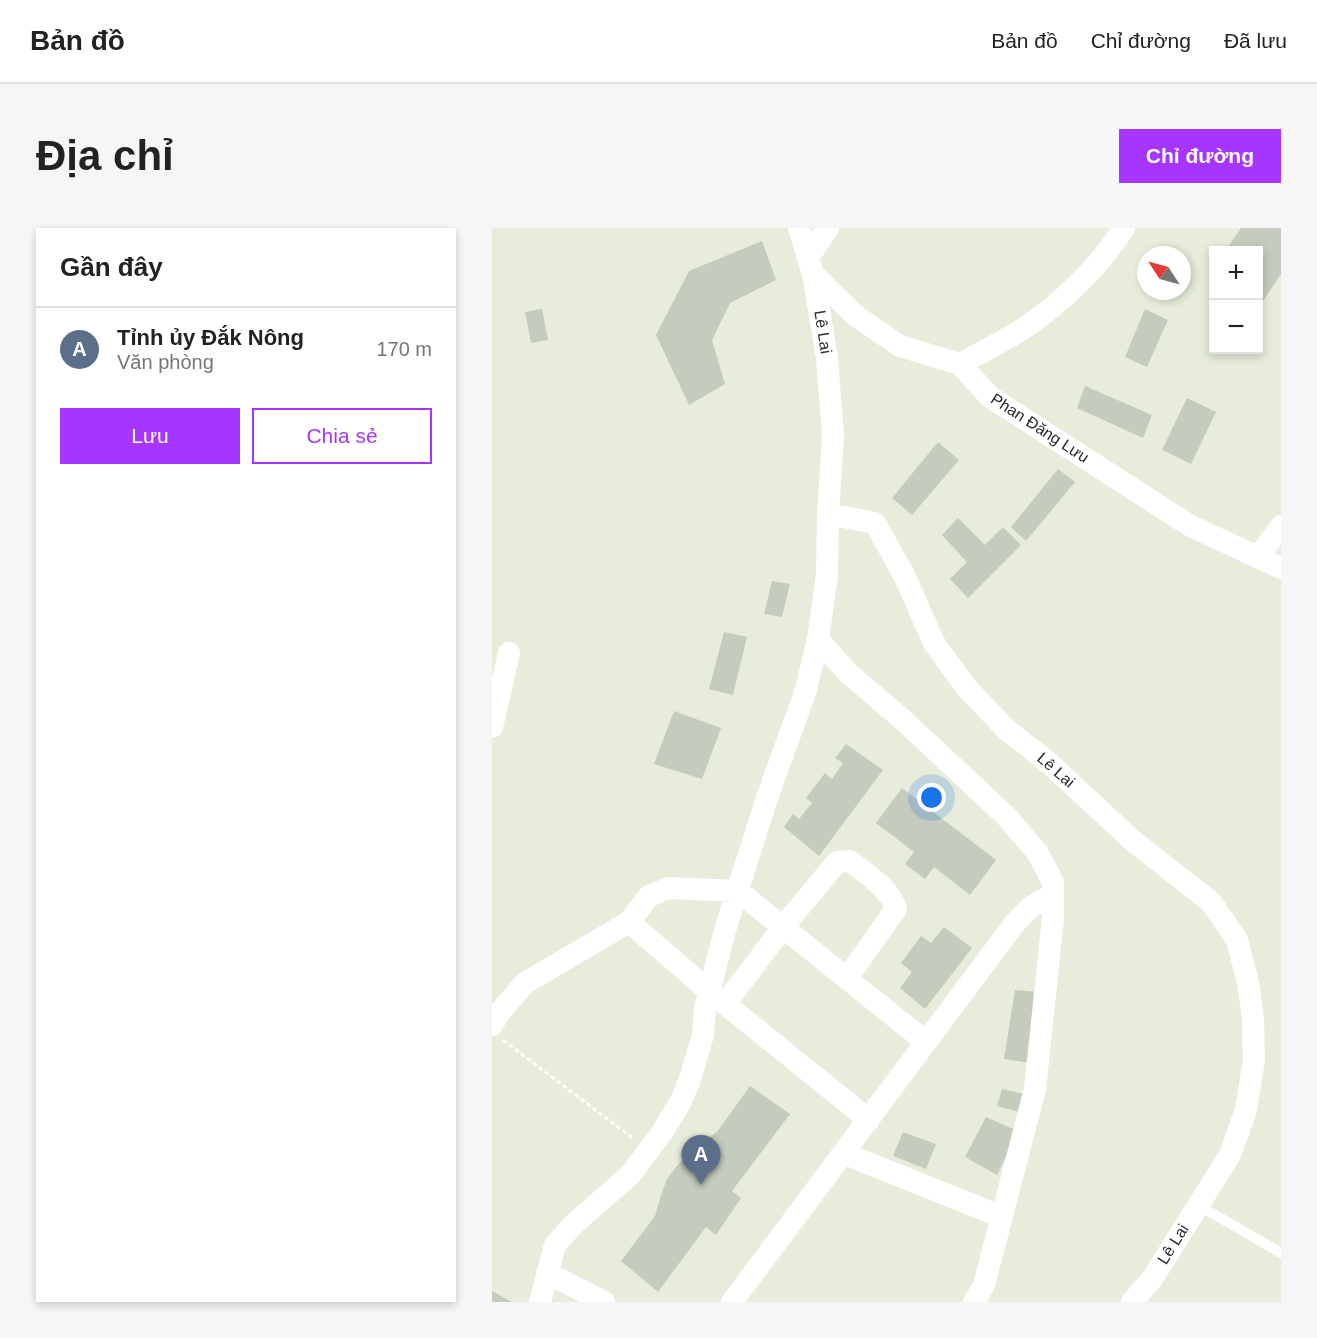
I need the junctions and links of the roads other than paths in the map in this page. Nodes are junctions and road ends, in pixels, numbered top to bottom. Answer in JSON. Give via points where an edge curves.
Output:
{"nodes":[{"id":1,"x":799,"y":228,"type":"edge"},
{"id":2,"x":828,"y":228,"type":"edge"},
{"id":3,"x":1124,"y":228,"type":"edge"},
{"id":4,"x":811,"y":266,"type":"junction"},
{"id":5,"x":960,"y":364,"type":"junction"},
{"id":6,"x":828,"y":514,"type":"junction"},
{"id":7,"x":1281,"y":526,"type":"edge"},
{"id":8,"x":1258,"y":557,"type":"junction"},
{"id":9,"x":1281,"y":568,"type":"edge"},
{"id":10,"x":818,"y":639,"type":"junction"},
{"id":11,"x":509,"y":653,"type":"dead end"},
{"id":12,"x":492,"y":728,"type":"edge"},
{"id":13,"x":738,"y":891,"type":"junction"},
{"id":14,"x":1053,"y":894,"type":"junction"},
{"id":15,"x":629,"y":922,"type":"junction"},
{"id":16,"x":783,"y":927,"type":"junction"},
{"id":17,"x":847,"y":978,"type":"junction"},
{"id":18,"x":717,"y":998,"type":"junction"},
{"id":19,"x":496,"y":1021,"type":"edge"},
{"id":20,"x":926,"y":1042,"type":"junction"},
{"id":21,"x":868,"y":1120,"type":"junction"},
{"id":22,"x":843,"y":1153,"type":"junction"},
{"id":23,"x":1198,"y":1205,"type":"junction"},
{"id":24,"x":1002,"y":1216,"type":"junction"},
{"id":25,"x":1281,"y":1253,"type":"edge"},
{"id":26,"x":547,"y":1273,"type":"junction"},
{"id":27,"x":540,"y":1302,"type":"edge"},
{"id":28,"x":604,"y":1302,"type":"edge"},
{"id":29,"x":732,"y":1302,"type":"edge"},
{"id":30,"x":974,"y":1302,"type":"edge"},
{"id":31,"x":1132,"y":1302,"type":"edge"}],
"edges":[{"from":1,"to":4,"type":"street","name":"Lê Lai"},
{"from":2,"to":4,"type":"street"},
{"from":3,"to":5,"type":"street","via":[[1082,280],[1055,304],[1022,330]]},
{"from":4,"to":5,"type":"street","via":[[856,316],[900,346]]},
{"from":4,"to":6,"type":"street","name":"Lê Lai","via":[[827,358],[833,435]]},
{"from":5,"to":8,"type":"street","name":"Phan Đăng Lưu","via":[[990,397],[1189,525]]},
{"from":6,"to":10,"type":"street","via":[[827,575]]},
{"from":6,"to":23,"type":"street","name":"Lê Lai","via":[[874,523],[905,577],[934,643],[966,687],[1007,730],[1049,763],[1133,841],[1211,902],[1237,940],[1250,992],[1254,1060],[1246,1110],[1230,1155]]},
{"from":7,"to":8,"type":"street"},
{"from":8,"to":9,"type":"street","name":"Phan Đăng Lưu"},
{"from":10,"to":13,"type":"street","via":[[806,690]]},
{"from":10,"to":14,"type":"street","via":[[846,671],[1006,816],[1037,852],[1053,882]]},
{"from":11,"to":12,"type":"street"},
{"from":13,"to":15,"type":"street","via":[[669,888],[649,896]]},
{"from":13,"to":16,"type":"street"},
{"from":13,"to":18,"type":"street","via":[[725,930]]},
{"from":14,"to":20,"type":"street","via":[[1015,924]]},
{"from":14,"to":24,"type":"street","via":[[1035,1089]]},
{"from":15,"to":18,"type":"street"},
{"from":15,"to":19,"type":"street","via":[[525,983]]},
{"from":16,"to":17,"type":"street"},
{"from":16,"to":17,"type":"street","via":[[837,862],[850,861],[886,890],[896,909]]},
{"from":16,"to":18,"type":"street"},
{"from":17,"to":20,"type":"street"},
{"from":18,"to":21,"type":"street"},
{"from":18,"to":26,"type":"street","via":[[705,1008],[703,1035],[680,1103],[631,1174],[555,1245]]},
{"from":20,"to":21,"type":"street"},
{"from":21,"to":22,"type":"street"},
{"from":22,"to":24,"type":"street"},
{"from":22,"to":29,"type":"street"},
{"from":23,"to":25,"type":"lane"},
{"from":23,"to":31,"type":"street","name":"Lê Lai","via":[[1152,1279]]},
{"from":24,"to":30,"type":"street","via":[[984,1285]]},
{"from":26,"to":27,"type":"street"},
{"from":26,"to":28,"type":"street"}]}
